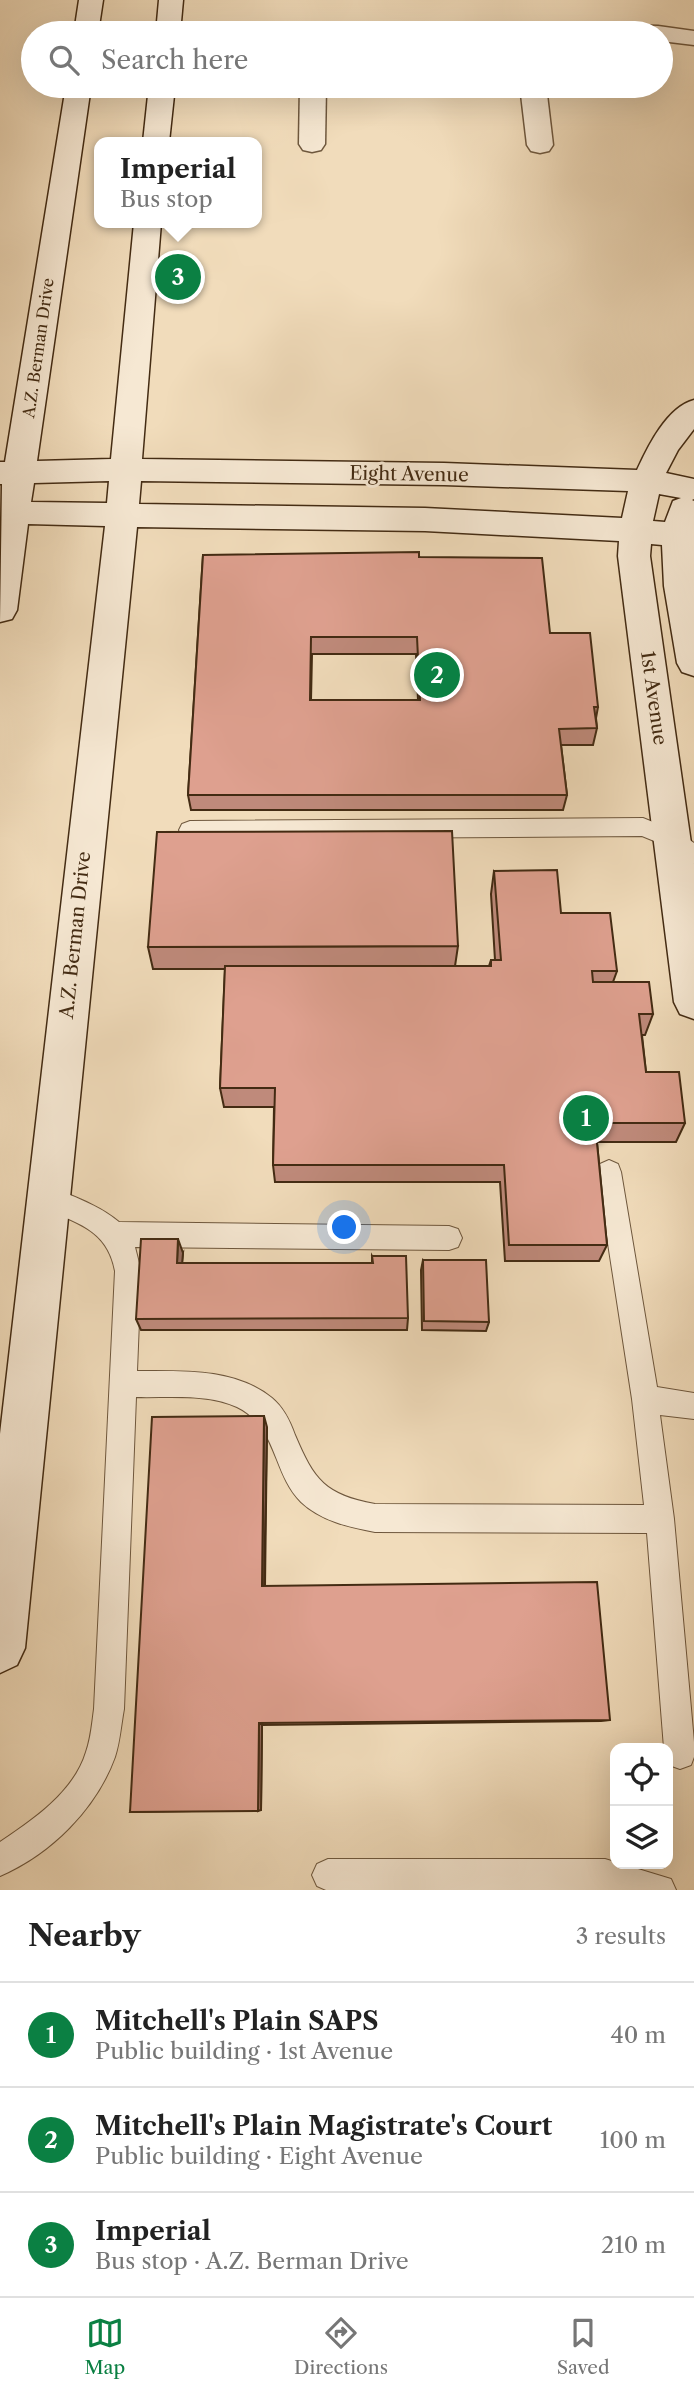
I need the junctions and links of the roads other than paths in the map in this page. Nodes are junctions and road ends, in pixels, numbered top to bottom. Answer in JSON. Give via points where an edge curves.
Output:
{"nodes":[{"id":1,"x":91,"y":0,"type":"edge"},
{"id":2,"x":172,"y":0,"type":"edge"},
{"id":3,"x":88,"y":21,"type":"edge"},
{"id":4,"x":169,"y":21,"type":"edge"},
{"id":5,"x":673,"y":35,"type":"edge"},
{"id":6,"x":694,"y":38,"type":"edge"},
{"id":7,"x":76,"y":98,"type":"edge"},
{"id":8,"x":161,"y":98,"type":"edge"},
{"id":9,"x":313,"y":98,"type":"edge"},
{"id":10,"x":534,"y":98,"type":"edge"},
{"id":11,"x":157,"y":137,"type":"edge"},
{"id":12,"x":312,"y":145,"type":"dead end"},
{"id":13,"x":540,"y":145,"type":"dead end"},
{"id":14,"x":147,"y":228,"type":"edge"},
{"id":15,"x":694,"y":410,"type":"edge"},
{"id":16,"x":126,"y":470,"type":"junction"},
{"id":17,"x":10,"y":472,"type":"edge"},
{"id":18,"x":646,"y":481,"type":"junction"},
{"id":19,"x":692,"y":487,"type":"edge"},
{"id":20,"x":8,"y":512,"type":"edge"},
{"id":21,"x":122,"y":514,"type":"junction"},
{"id":22,"x":635,"y":530,"type":"junction"},
{"id":23,"x":679,"y":535,"type":"junction"},
{"id":24,"x":0,"y":610,"type":"edge"},
{"id":25,"x":694,"y":663,"type":"edge"},
{"id":26,"x":190,"y":830,"type":"edge"},
{"id":27,"x":683,"y":847,"type":"edge"},
{"id":28,"x":694,"y":1002,"type":"edge"},
{"id":29,"x":609,"y":1172,"type":"dead end"},
{"id":30,"x":48,"y":1198,"type":"junction"},
{"id":31,"x":114,"y":1234,"type":"junction"},
{"id":32,"x":450,"y":1238,"type":"dead end"},
{"id":33,"x":124,"y":1384,"type":"junction"},
{"id":34,"x":645,"y":1399,"type":"junction"},
{"id":35,"x":694,"y":1406,"type":"edge"},
{"id":36,"x":660,"y":1519,"type":"junction"},
{"id":37,"x":0,"y":1648,"type":"edge"},
{"id":38,"x":680,"y":1754,"type":"dead end"},
{"id":39,"x":0,"y":1860,"type":"edge"},
{"id":40,"x":328,"y":1875,"type":"dead end"},
{"id":41,"x":660,"y":1890,"type":"edge"}],
"edges":[{"from":1,"to":3,"type":"street"},
{"from":2,"to":4,"type":"street"},
{"from":5,"to":6,"type":"street"},
{"from":7,"to":17,"type":"street","name":"A.Z. Berman Drive"},
{"from":8,"to":11,"type":"street"},
{"from":9,"to":12,"type":"street"},
{"from":10,"to":13,"type":"street"},
{"from":14,"to":16,"type":"street","name":"A.Z. Berman Drive"},
{"from":15,"to":18,"type":"street","name":"1st Avenue","via":[[666,443]]},
{"from":16,"to":17,"type":"street","name":"Eight Avenue"},
{"from":16,"to":18,"type":"street","name":"Eight Avenue"},
{"from":16,"to":21,"type":"street","name":"A.Z. Berman Drive"},
{"from":17,"to":20,"type":"street","name":"A.Z. Berman Drive"},
{"from":18,"to":19,"type":"street","name":"Eight Avenue"},
{"from":18,"to":22,"type":"street","name":"1st Avenue"},
{"from":19,"to":23,"type":"street"},
{"from":20,"to":21,"type":"street"},
{"from":20,"to":24,"type":"street","name":"A.Z. Berman Drive"},
{"from":21,"to":22,"type":"street","via":[[385,518]]},
{"from":21,"to":30,"type":"street","name":"A.Z. Berman Drive"},
{"from":22,"to":23,"type":"street"},
{"from":22,"to":27,"type":"street","name":"1st Avenue","via":[[635,569]]},
{"from":23,"to":25,"type":"street"},
{"from":26,"to":27,"type":"lane","via":[[643,827]]},
{"from":27,"to":28,"type":"street","name":"1st Avenue"},
{"from":29,"to":34,"type":"lane"},
{"from":30,"to":31,"type":"lane"},
{"from":30,"to":37,"type":"street","name":"A.Z. Berman Drive"},
{"from":31,"to":32,"type":"lane"},
{"from":31,"to":33,"type":"lane","via":[[128,1271]]},
{"from":33,"to":36,"type":"lane","via":[[212,1386],[257,1403],[279,1423],[302,1483],[320,1502],[347,1514],[375,1518]]},
{"from":33,"to":39,"type":"lane","via":[[109,1709],[100,1755],[88,1785],[71,1807]]},
{"from":34,"to":35,"type":"lane"},
{"from":34,"to":36,"type":"lane"},
{"from":36,"to":38,"type":"lane"},
{"from":40,"to":41,"type":"lane","via":[[605,1875]]}]}
